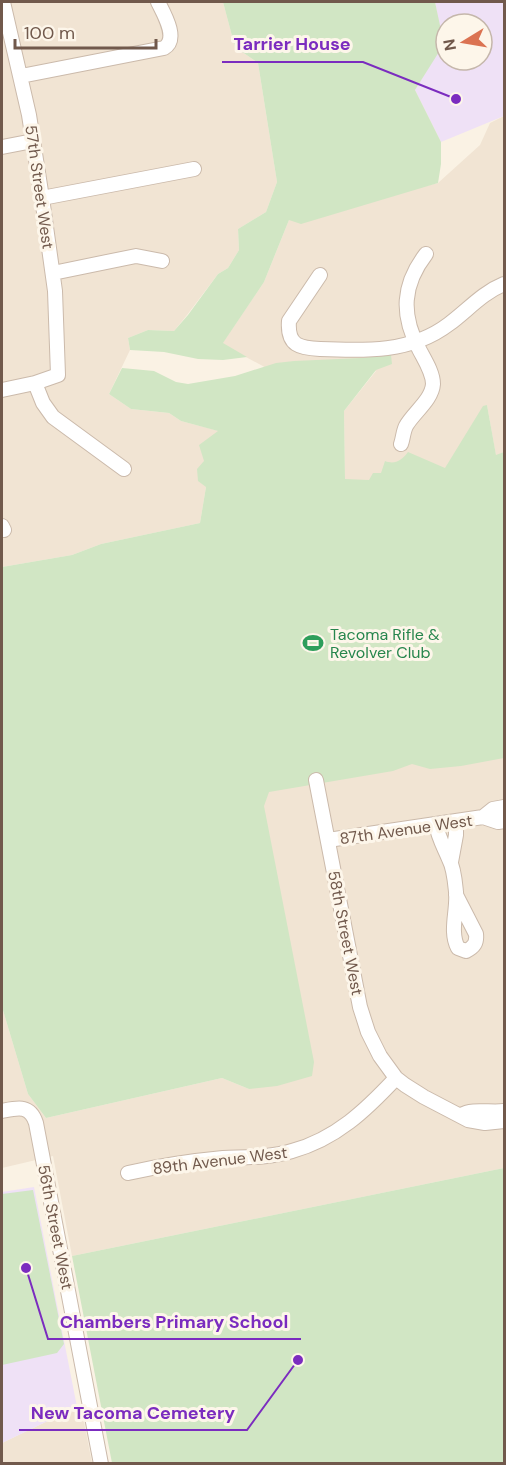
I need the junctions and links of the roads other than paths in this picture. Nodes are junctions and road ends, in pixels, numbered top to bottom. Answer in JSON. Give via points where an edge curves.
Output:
{"nodes":[{"id":1,"x":3,"y":2,"type":"edge"},
{"id":2,"x":158,"y":2,"type":"edge"},
{"id":3,"x":21,"y":76,"type":"junction"},
{"id":4,"x":33,"y":141,"type":"junction"},
{"id":5,"x":2,"y":147,"type":"edge"},
{"id":6,"x":194,"y":168,"type":"dead end"},
{"id":7,"x":42,"y":198,"type":"junction"},
{"id":8,"x":426,"y":254,"type":"dead end"},
{"id":9,"x":162,"y":261,"type":"dead end"},
{"id":10,"x":52,"y":273,"type":"junction"},
{"id":11,"x":320,"y":275,"type":"dead end"},
{"id":12,"x":504,"y":284,"type":"edge"},
{"id":13,"x":415,"y":341,"type":"junction"},
{"id":14,"x":35,"y":383,"type":"junction"},
{"id":15,"x":2,"y":390,"type":"edge"},
{"id":16,"x":401,"y":444,"type":"dead end"},
{"id":17,"x":124,"y":469,"type":"dead end"},
{"id":18,"x":316,"y":780,"type":"dead end"},
{"id":19,"x":504,"y":807,"type":"edge"},
{"id":20,"x":483,"y":817,"type":"junction"},
{"id":21,"x":456,"y":821,"type":"junction"},
{"id":22,"x":504,"y":821,"type":"edge"},
{"id":23,"x":436,"y":824,"type":"junction"},
{"id":24,"x":328,"y":840,"type":"junction"},
{"id":25,"x":451,"y":861,"type":"junction"},
{"id":26,"x":456,"y":895,"type":"dead end"},
{"id":27,"x":396,"y":1078,"type":"junction"},
{"id":28,"x":2,"y":1111,"type":"edge"},
{"id":29,"x":504,"y":1111,"type":"edge"},
{"id":30,"x":461,"y":1115,"type":"junction"},
{"id":31,"x":504,"y":1121,"type":"edge"},
{"id":32,"x":128,"y":1173,"type":"dead end"},
{"id":33,"x":101,"y":1464,"type":"edge"}],
"edges":[{"from":1,"to":3,"type":"street","name":"57th Street West"},
{"from":2,"to":3,"type":"street","via":[[171,38],[164,48]]},
{"from":3,"to":4,"type":"street","name":"57th Street West"},
{"from":4,"to":5,"type":"street"},
{"from":4,"to":7,"type":"street","name":"57th Street West"},
{"from":6,"to":7,"type":"street"},
{"from":7,"to":10,"type":"street","name":"57th Street West"},
{"from":8,"to":13,"type":"street","via":[[416,268],[408,292],[406,313]]},
{"from":9,"to":10,"type":"street","via":[[136,256]]},
{"from":10,"to":14,"type":"street","name":"57th Street West","via":[[58,375]]},
{"from":11,"to":13,"type":"street","via":[[289,321],[292,341],[303,349],[377,350]]},
{"from":12,"to":13,"type":"street","via":[[480,297],[440,330]]},
{"from":13,"to":16,"type":"street","via":[[433,385],[405,427]]},
{"from":14,"to":15,"type":"street"},
{"from":14,"to":17,"type":"street","via":[[53,417]]},
{"from":18,"to":24,"type":"street","name":"58th Street West"},
{"from":19,"to":20,"type":"street","name":"87th Avenue West"},
{"from":20,"to":21,"type":"street","name":"87th Avenue West"},
{"from":20,"to":22,"type":"street","name":"87th Avenue West"},
{"from":21,"to":23,"type":"street","name":"87th Avenue West"},
{"from":21,"to":25,"type":"street"},
{"from":23,"to":24,"type":"street","name":"87th Avenue West"},
{"from":23,"to":25,"type":"street"},
{"from":24,"to":27,"type":"street","name":"58th Street West","via":[[362,1013],[374,1044]]},
{"from":25,"to":26,"type":"street"},
{"from":27,"to":30,"type":"street"},
{"from":27,"to":32,"type":"street","name":"89th Avenue West","via":[[351,1122],[295,1151],[185,1162]]},
{"from":28,"to":33,"type":"street","name":"56th Street West","via":[[23,1108],[36,1123]]},
{"from":29,"to":30,"type":"street","via":[[468,1111]]},
{"from":30,"to":31,"type":"street","via":[[485,1123]]}]}
